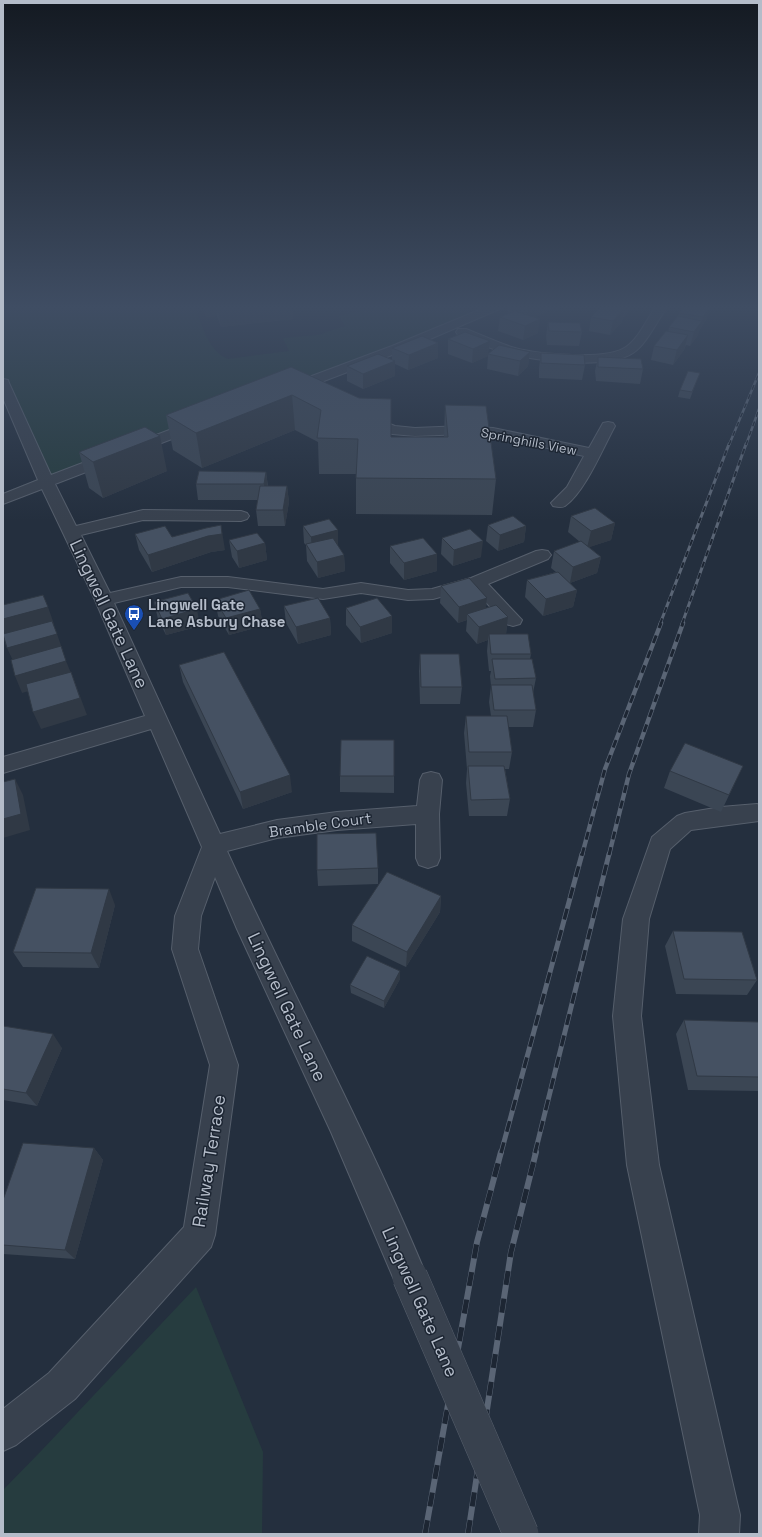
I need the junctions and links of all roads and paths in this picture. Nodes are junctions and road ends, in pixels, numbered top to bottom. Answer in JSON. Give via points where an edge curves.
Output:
{"nodes":[{"id":1,"x":320,"y":378,"type":"edge"},
{"id":2,"x":3,"y":383,"type":"edge"},
{"id":3,"x":296,"y":387,"type":"junction"},
{"id":4,"x":282,"y":392,"type":"edge"},
{"id":5,"x":310,"y":393,"type":"edge"},
{"id":6,"x":350,"y":412,"type":"edge"},
{"id":7,"x":208,"y":420,"type":"edge"},
{"id":8,"x":608,"y":426,"type":"dead end"},
{"id":9,"x":593,"y":453,"type":"junction"},
{"id":10,"x":47,"y":483,"type":"junction"},
{"id":11,"x":3,"y":499,"type":"edge"},
{"id":12,"x":559,"y":503,"type":"dead end"},
{"id":13,"x":241,"y":516,"type":"dead end"},
{"id":14,"x":71,"y":532,"type":"junction"},
{"id":15,"x":542,"y":555,"type":"dead end"},
{"id":16,"x":478,"y":582,"type":"junction"},
{"id":17,"x":104,"y":600,"type":"junction"},
{"id":18,"x":513,"y":620,"type":"dead end"},
{"id":19,"x":158,"y":720,"type":"junction"},
{"id":20,"x":3,"y":765,"type":"edge"},
{"id":21,"x":431,"y":780,"type":"dead end"},
{"id":22,"x":758,"y":813,"type":"dead end"},
{"id":23,"x":427,"y":814,"type":"junction"},
{"id":24,"x":214,"y":845,"type":"junction"},
{"id":25,"x":428,"y":858,"type":"dead end"},
{"id":26,"x":3,"y":1432,"type":"edge"},
{"id":27,"x":521,"y":1534,"type":"edge"},
{"id":28,"x":719,"y":1534,"type":"edge"}],
"edges":[{"from":1,"to":3,"type":"street"},
{"from":2,"to":10,"type":"street","name":"Lingwell Gate Lane"},
{"from":3,"to":4,"type":"street"},
{"from":3,"to":5,"type":"street"},
{"from":6,"to":9,"type":"street","name":"Springhills View","via":[[392,430],[493,432]]},
{"from":7,"to":10,"type":"street"},
{"from":8,"to":9,"type":"street","name":"Springhills View"},
{"from":9,"to":12,"type":"street","name":"Springhills View","via":[[573,488]]},
{"from":10,"to":11,"type":"street"},
{"from":10,"to":14,"type":"street","name":"Lingwell Gate Lane"},
{"from":13,"to":14,"type":"street","via":[[143,515]]},
{"from":14,"to":17,"type":"street","name":"Lingwell Gate Lane"},
{"from":15,"to":16,"type":"street"},
{"from":16,"to":17,"type":"street","via":[[433,594],[408,595],[361,588],[322,594],[228,582],[181,582]]},
{"from":16,"to":18,"type":"street"},
{"from":17,"to":19,"type":"street","name":"Lingwell Gate Lane"},
{"from":19,"to":20,"type":"street"},
{"from":19,"to":24,"type":"street","name":"Lingwell Gate Lane"},
{"from":21,"to":23,"type":"street"},
{"from":22,"to":28,"type":"street","via":[[685,822],[660,844],[636,919],[627,1016],[643,1165],[720,1515]]},
{"from":23,"to":24,"type":"street","name":"Bramble Court","via":[[277,829]]},
{"from":23,"to":25,"type":"street"},
{"from":24,"to":26,"type":"street","name":"Railway Terrace","via":[[188,916],[185,949],[224,1065],[199,1235],[62,1386]]},
{"from":24,"to":27,"type":"street","name":"Lingwell Gate Lane","bridge":true,"via":[[250,929],[342,1121]]}]}
